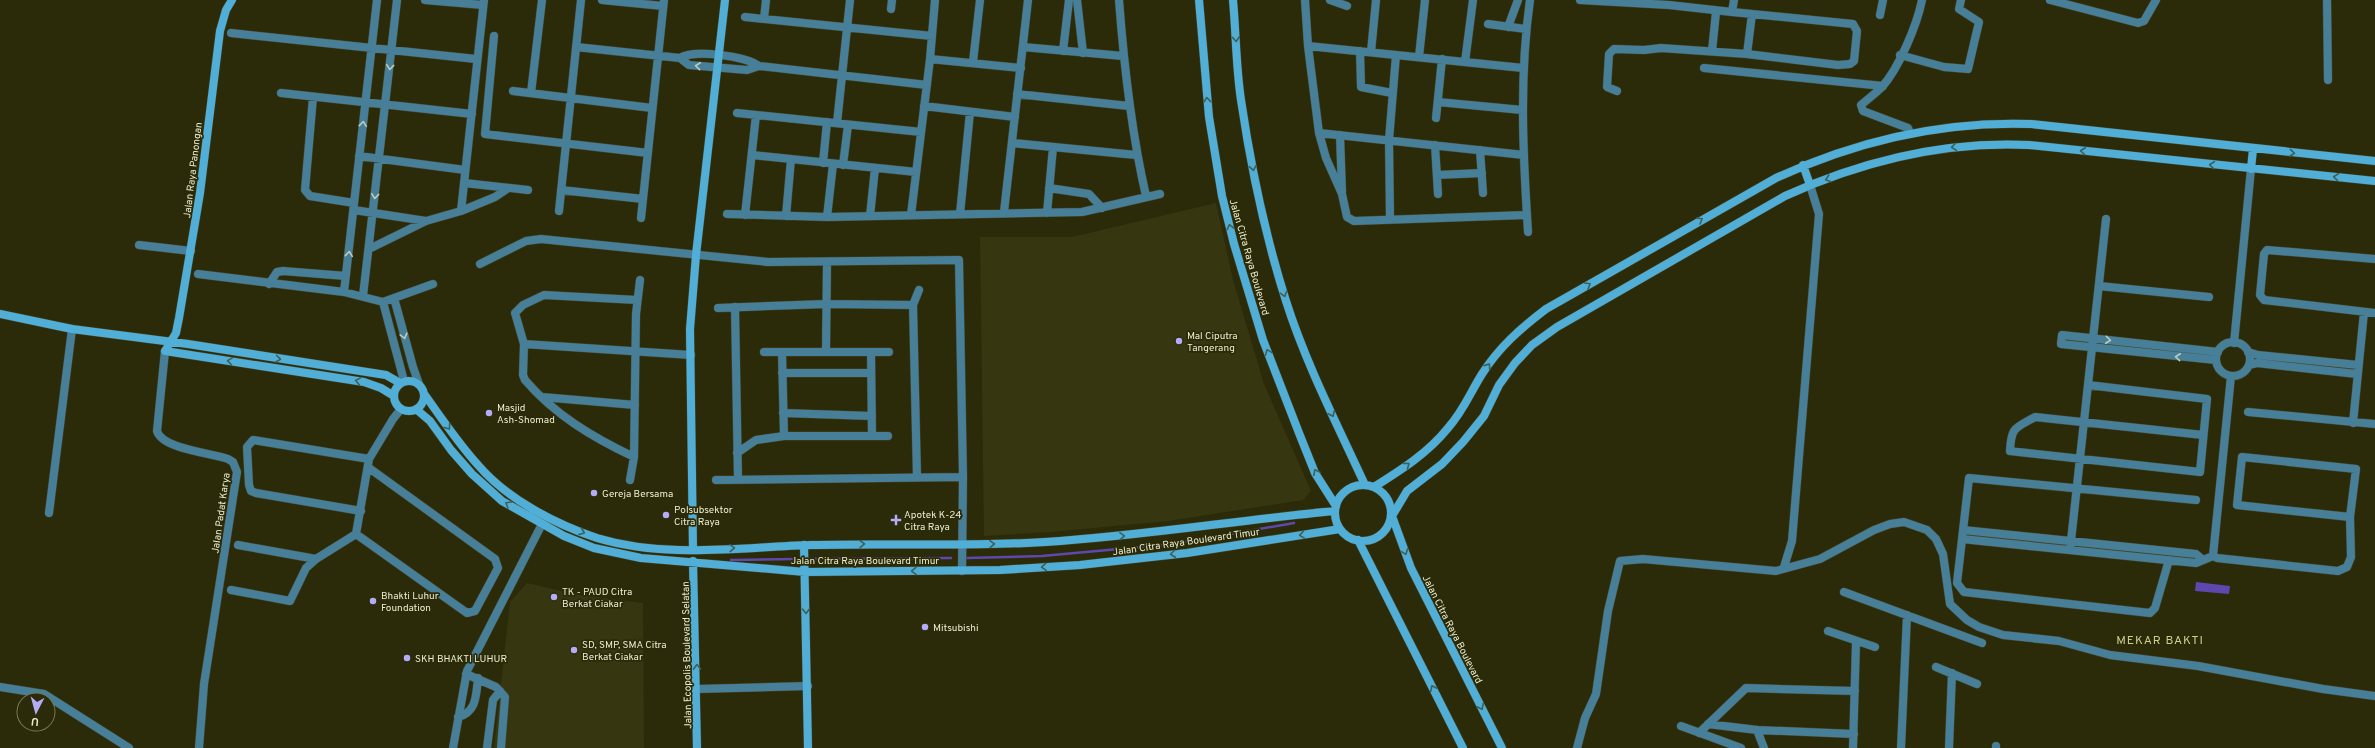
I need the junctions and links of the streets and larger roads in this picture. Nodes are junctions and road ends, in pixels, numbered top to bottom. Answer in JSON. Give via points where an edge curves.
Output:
{"nodes":[{"id":1,"x":232,"y":0,"type":"edge"},
{"id":2,"x":377,"y":0,"type":"edge"},
{"id":3,"x":397,"y":0,"type":"edge"},
{"id":4,"x":425,"y":0,"type":"edge"},
{"id":5,"x":542,"y":0,"type":"edge"},
{"id":6,"x":581,"y":0,"type":"edge"},
{"id":7,"x":602,"y":0,"type":"edge"},
{"id":8,"x":725,"y":0,"type":"edge"},
{"id":9,"x":766,"y":0,"type":"edge"},
{"id":10,"x":850,"y":0,"type":"edge"},
{"id":11,"x":892,"y":0,"type":"edge"},
{"id":12,"x":935,"y":0,"type":"edge"},
{"id":13,"x":980,"y":0,"type":"edge"},
{"id":14,"x":1028,"y":0,"type":"edge"},
{"id":15,"x":1069,"y":0,"type":"edge"},
{"id":16,"x":1077,"y":0,"type":"edge"},
{"id":17,"x":1119,"y":0,"type":"edge"},
{"id":18,"x":1199,"y":0,"type":"edge"},
{"id":19,"x":1233,"y":0,"type":"edge"},
{"id":20,"x":1305,"y":0,"type":"edge"},
{"id":21,"x":1330,"y":0,"type":"edge"},
{"id":22,"x":1376,"y":0,"type":"edge"},
{"id":23,"x":1426,"y":0,"type":"edge"},
{"id":24,"x":1473,"y":0,"type":"edge"},
{"id":25,"x":1518,"y":0,"type":"edge"},
{"id":26,"x":1530,"y":0,"type":"edge"},
{"id":27,"x":1580,"y":0,"type":"edge"},
{"id":28,"x":1734,"y":0,"type":"edge"},
{"id":29,"x":1883,"y":0,"type":"edge"},
{"id":30,"x":1922,"y":0,"type":"edge"},
{"id":31,"x":1961,"y":0,"type":"edge"},
{"id":32,"x":2050,"y":0,"type":"edge"},
{"id":33,"x":2156,"y":0,"type":"edge"},
{"id":34,"x":2327,"y":0,"type":"edge"},
{"id":35,"x":1608,"y":1,"type":"edge"},
{"id":36,"x":484,"y":2,"type":"edge"},
{"id":37,"x":664,"y":3,"type":"edge"},
{"id":38,"x":1347,"y":6,"type":"dead end"},
{"id":39,"x":891,"y":9,"type":"dead end"},
{"id":40,"x":1716,"y":12,"type":"junction"},
{"id":41,"x":1732,"y":12,"type":"junction"},
{"id":42,"x":1752,"y":14,"type":"junction"},
{"id":43,"x":1880,"y":15,"type":"dead end"},
{"id":44,"x":746,"y":17,"type":"dead end"},
{"id":45,"x":764,"y":19,"type":"junction"},
{"id":46,"x":1488,"y":24,"type":"dead end"},
{"id":47,"x":847,"y":27,"type":"junction"},
{"id":48,"x":1508,"y":27,"type":"junction"},
{"id":49,"x":1526,"y":29,"type":"junction"},
{"id":50,"x":231,"y":33,"type":"dead end"},
{"id":51,"x":494,"y":36,"type":"dead end"},
{"id":52,"x":932,"y":36,"type":"junction"},
{"id":53,"x":1308,"y":46,"type":"junction"},
{"id":54,"x":576,"y":47,"type":"junction"},
{"id":55,"x":1023,"y":47,"type":"junction"},
{"id":56,"x":372,"y":48,"type":"junction"},
{"id":57,"x":392,"y":50,"type":"junction"},
{"id":58,"x":1063,"y":51,"type":"junction"},
{"id":59,"x":1360,"y":51,"type":"junction"},
{"id":60,"x":1712,"y":51,"type":"junction"},
{"id":61,"x":1083,"y":52,"type":"junction"},
{"id":62,"x":1371,"y":52,"type":"junction"},
{"id":63,"x":1748,"y":54,"type":"junction"},
{"id":64,"x":1396,"y":55,"type":"junction"},
{"id":65,"x":658,"y":56,"type":"junction"},
{"id":66,"x":723,"y":56,"type":"junction"},
{"id":67,"x":1123,"y":56,"type":"junction"},
{"id":68,"x":1900,"y":56,"type":"junction"},
{"id":69,"x":1420,"y":57,"type":"junction"},
{"id":70,"x":680,"y":58,"type":"junction"},
{"id":71,"x":476,"y":59,"type":"junction"},
{"id":72,"x":930,"y":59,"type":"junction"},
{"id":73,"x":1442,"y":59,"type":"junction"},
{"id":74,"x":973,"y":62,"type":"junction"},
{"id":75,"x":1465,"y":62,"type":"junction"},
{"id":76,"x":758,"y":66,"type":"junction"},
{"id":77,"x":718,"y":68,"type":"junction"},
{"id":78,"x":1021,"y":68,"type":"junction"},
{"id":79,"x":1522,"y":68,"type":"junction"},
{"id":80,"x":1704,"y":68,"type":"dead end"},
{"id":81,"x":843,"y":76,"type":"junction"},
{"id":82,"x":2328,"y":80,"type":"dead end"},
{"id":83,"x":926,"y":85,"type":"junction"},
{"id":84,"x":1883,"y":86,"type":"junction"},
{"id":85,"x":513,"y":91,"type":"dead end"},
{"id":86,"x":1617,"y":91,"type":"dead end"},
{"id":87,"x":281,"y":93,"type":"dead end"},
{"id":88,"x":531,"y":93,"type":"junction"},
{"id":89,"x":1392,"y":93,"type":"junction"},
{"id":90,"x":1017,"y":94,"type":"junction"},
{"id":91,"x":313,"y":97,"type":"junction"},
{"id":92,"x":571,"y":98,"type":"junction"},
{"id":93,"x":365,"y":102,"type":"junction"},
{"id":94,"x":1438,"y":102,"type":"junction"},
{"id":95,"x":386,"y":105,"type":"junction"},
{"id":96,"x":924,"y":106,"type":"junction"},
{"id":97,"x":1129,"y":106,"type":"junction"},
{"id":98,"x":652,"y":108,"type":"junction"},
{"id":99,"x":1522,"y":110,"type":"junction"},
{"id":100,"x":970,"y":112,"type":"junction"},
{"id":101,"x":737,"y":113,"type":"dead end"},
{"id":102,"x":472,"y":114,"type":"junction"},
{"id":103,"x":756,"y":115,"type":"junction"},
{"id":104,"x":1015,"y":117,"type":"junction"},
{"id":105,"x":1436,"y":118,"type":"dead end"},
{"id":106,"x":827,"y":122,"type":"junction"},
{"id":107,"x":837,"y":124,"type":"junction"},
{"id":108,"x":848,"y":125,"type":"junction"},
{"id":109,"x":921,"y":132,"type":"junction"},
{"id":110,"x":1319,"y":133,"type":"junction"},
{"id":111,"x":1910,"y":133,"type":"junction"},
{"id":112,"x":1340,"y":135,"type":"junction"},
{"id":113,"x":1389,"y":140,"type":"junction"},
{"id":114,"x":1012,"y":143,"type":"junction"},
{"id":115,"x":566,"y":144,"type":"junction"},
{"id":116,"x":1435,"y":145,"type":"junction"},
{"id":117,"x":1053,"y":147,"type":"junction"},
{"id":118,"x":2253,"y":149,"type":"junction"},
{"id":119,"x":1480,"y":150,"type":"junction"},
{"id":120,"x":648,"y":153,"type":"junction"},
{"id":121,"x":752,"y":155,"type":"junction"},
{"id":122,"x":1136,"y":155,"type":"junction"},
{"id":123,"x":1524,"y":155,"type":"junction"},
{"id":124,"x":359,"y":156,"type":"junction"},
{"id":125,"x":379,"y":159,"type":"junction"},
{"id":126,"x":791,"y":159,"type":"junction"},
{"id":127,"x":2375,"y":161,"type":"edge"},
{"id":128,"x":823,"y":163,"type":"junction"},
{"id":129,"x":833,"y":164,"type":"junction"},
{"id":130,"x":843,"y":165,"type":"junction"},
{"id":131,"x":1803,"y":165,"type":"junction"},
{"id":132,"x":875,"y":168,"type":"junction"},
{"id":133,"x":2251,"y":169,"type":"junction"},
{"id":134,"x":465,"y":170,"type":"junction"},
{"id":135,"x":916,"y":172,"type":"junction"},
{"id":136,"x":1482,"y":173,"type":"junction"},
{"id":137,"x":1437,"y":176,"type":"junction"},
{"id":138,"x":2375,"y":181,"type":"edge"},
{"id":139,"x":464,"y":183,"type":"junction"},
{"id":140,"x":1810,"y":185,"type":"junction"},
{"id":141,"x":1049,"y":188,"type":"junction"},
{"id":142,"x":507,"y":189,"type":"junction"},
{"id":143,"x":528,"y":190,"type":"dead end"},
{"id":144,"x":561,"y":190,"type":"junction"},
{"id":145,"x":1483,"y":193,"type":"dead end"},
{"id":146,"x":1160,"y":194,"type":"dead end"},
{"id":147,"x":1342,"y":194,"type":"junction"},
{"id":148,"x":1438,"y":194,"type":"dead end"},
{"id":149,"x":1146,"y":196,"type":"junction"},
{"id":150,"x":643,"y":199,"type":"junction"},
{"id":151,"x":354,"y":207,"type":"junction"},
{"id":152,"x":1102,"y":208,"type":"junction"},
{"id":153,"x":461,"y":211,"type":"junction"},
{"id":154,"x":559,"y":211,"type":"dead end"},
{"id":155,"x":1004,"y":212,"type":"junction"},
{"id":156,"x":373,"y":213,"type":"junction"},
{"id":157,"x":727,"y":214,"type":"dead end"},
{"id":158,"x":960,"y":214,"type":"junction"},
{"id":159,"x":1046,"y":214,"type":"junction"},
{"id":160,"x":745,"y":215,"type":"junction"},
{"id":161,"x":910,"y":215,"type":"junction"},
{"id":162,"x":1527,"y":215,"type":"junction"},
{"id":163,"x":786,"y":216,"type":"junction"},
{"id":164,"x":870,"y":216,"type":"junction"},
{"id":165,"x":827,"y":217,"type":"junction"},
{"id":166,"x":641,"y":218,"type":"dead end"},
{"id":167,"x":1390,"y":219,"type":"junction"},
{"id":168,"x":2106,"y":219,"type":"dead end"},
{"id":169,"x":426,"y":221,"type":"junction"},
{"id":170,"x":1528,"y":232,"type":"dead end"},
{"id":171,"x":139,"y":246,"type":"dead end"},
{"id":172,"x":369,"y":249,"type":"junction"},
{"id":173,"x":191,"y":251,"type":"junction"},
{"id":174,"x":696,"y":256,"type":"junction"},
{"id":175,"x":2375,"y":259,"type":"edge"},
{"id":176,"x":827,"y":262,"type":"junction"},
{"id":177,"x":480,"y":264,"type":"dead end"},
{"id":178,"x":198,"y":274,"type":"dead end"},
{"id":179,"x":346,"y":276,"type":"junction"},
{"id":180,"x":640,"y":280,"type":"dead end"},
{"id":181,"x":269,"y":284,"type":"junction"},
{"id":182,"x":433,"y":284,"type":"dead end"},
{"id":183,"x":2099,"y":286,"type":"junction"},
{"id":184,"x":919,"y":290,"type":"dead end"},
{"id":185,"x":344,"y":292,"type":"junction"},
{"id":186,"x":362,"y":296,"type":"junction"},
{"id":187,"x":2209,"y":297,"type":"dead end"},
{"id":188,"x":394,"y":298,"type":"junction"},
{"id":189,"x":637,"y":300,"type":"junction"},
{"id":190,"x":383,"y":302,"type":"junction"},
{"id":191,"x":826,"y":304,"type":"junction"},
{"id":192,"x":913,"y":305,"type":"junction"},
{"id":193,"x":735,"y":307,"type":"junction"},
{"id":194,"x":718,"y":308,"type":"dead end"},
{"id":195,"x":2364,"y":312,"type":"junction"},
{"id":196,"x":2375,"y":313,"type":"edge"},
{"id":197,"x":0,"y":314,"type":"edge"},
{"id":198,"x":72,"y":329,"type":"junction"},
{"id":199,"x":2093,"y":339,"type":"junction"},
{"id":200,"x":171,"y":342,"type":"junction"},
{"id":201,"x":2234,"y":343,"type":"junction"},
{"id":202,"x":524,"y":344,"type":"junction"},
{"id":203,"x":2092,"y":348,"type":"junction"},
{"id":204,"x":826,"y":350,"type":"junction"},
{"id":205,"x":165,"y":351,"type":"junction"},
{"id":206,"x":764,"y":352,"type":"dead end"},
{"id":207,"x":782,"y":352,"type":"junction"},
{"id":208,"x":871,"y":352,"type":"junction"},
{"id":209,"x":889,"y":352,"type":"dead end"},
{"id":210,"x":2218,"y":352,"type":"junction"},
{"id":211,"x":2248,"y":352,"type":"junction"},
{"id":212,"x":635,"y":353,"type":"junction"},
{"id":213,"x":690,"y":355,"type":"junction"},
{"id":214,"x":2216,"y":360,"type":"junction"},
{"id":215,"x":2249,"y":365,"type":"junction"},
{"id":216,"x":2358,"y":365,"type":"junction"},
{"id":217,"x":782,"y":373,"type":"junction"},
{"id":218,"x":871,"y":373,"type":"junction"},
{"id":219,"x":2357,"y":374,"type":"junction"},
{"id":220,"x":2231,"y":376,"type":"junction"},
{"id":221,"x":402,"y":382,"type":"junction"},
{"id":222,"x":420,"y":384,"type":"junction"},
{"id":223,"x":2088,"y":385,"type":"junction"},
{"id":224,"x":425,"y":395,"type":"junction"},
{"id":225,"x":394,"y":396,"type":"junction"},
{"id":226,"x":542,"y":397,"type":"junction"},
{"id":227,"x":635,"y":405,"type":"junction"},
{"id":228,"x":401,"y":409,"type":"junction"},
{"id":229,"x":416,"y":410,"type":"junction"},
{"id":230,"x":2248,"y":412,"type":"dead end"},
{"id":231,"x":783,"y":414,"type":"junction"},
{"id":232,"x":872,"y":416,"type":"junction"},
{"id":233,"x":2084,"y":422,"type":"junction"},
{"id":234,"x":2353,"y":423,"type":"junction"},
{"id":235,"x":2375,"y":424,"type":"edge"},
{"id":236,"x":2203,"y":435,"type":"junction"},
{"id":237,"x":784,"y":436,"type":"junction"},
{"id":238,"x":872,"y":436,"type":"junction"},
{"id":239,"x":888,"y":436,"type":"dead end"},
{"id":240,"x":737,"y":453,"type":"junction"},
{"id":241,"x":634,"y":457,"type":"junction"},
{"id":242,"x":369,"y":458,"type":"junction"},
{"id":243,"x":2080,"y":459,"type":"junction"},
{"id":244,"x":369,"y":468,"type":"junction"},
{"id":245,"x":917,"y":477,"type":"junction"},
{"id":246,"x":963,"y":477,"type":"junction"},
{"id":247,"x":738,"y":479,"type":"junction"},
{"id":248,"x":630,"y":480,"type":"dead end"},
{"id":249,"x":716,"y":480,"type":"dead end"},
{"id":250,"x":1365,"y":485,"type":"junction"},
{"id":251,"x":1374,"y":487,"type":"junction"},
{"id":252,"x":2077,"y":488,"type":"junction"},
{"id":253,"x":2196,"y":500,"type":"dead end"},
{"id":254,"x":1336,"y":508,"type":"junction"},
{"id":255,"x":361,"y":511,"type":"junction"},
{"id":256,"x":49,"y":513,"type":"dead end"},
{"id":257,"x":1392,"y":516,"type":"junction"},
{"id":258,"x":2350,"y":516,"type":"junction"},
{"id":259,"x":542,"y":524,"type":"junction"},
{"id":260,"x":1340,"y":529,"type":"junction"},
{"id":261,"x":356,"y":534,"type":"junction"},
{"id":262,"x":1963,"y":534,"type":"junction"},
{"id":263,"x":1358,"y":540,"type":"junction"},
{"id":264,"x":2071,"y":541,"type":"junction"},
{"id":265,"x":238,"y":545,"type":"dead end"},
{"id":266,"x":804,"y":545,"type":"junction"},
{"id":267,"x":962,"y":549,"type":"junction"},
{"id":268,"x":693,"y":550,"type":"junction"},
{"id":269,"x":2070,"y":550,"type":"junction"},
{"id":270,"x":2213,"y":556,"type":"junction"},
{"id":271,"x":316,"y":559,"type":"junction"},
{"id":272,"x":2169,"y":560,"type":"junction"},
{"id":273,"x":2203,"y":560,"type":"junction"},
{"id":274,"x":693,"y":561,"type":"junction"},
{"id":275,"x":1784,"y":567,"type":"junction"},
{"id":276,"x":962,"y":568,"type":"junction"},
{"id":277,"x":805,"y":570,"type":"junction"},
{"id":278,"x":231,"y":590,"type":"dead end"},
{"id":279,"x":1844,"y":592,"type":"dead end"},
{"id":280,"x":1907,"y":615,"type":"junction"},
{"id":281,"x":1828,"y":631,"type":"dead end"},
{"id":282,"x":1856,"y":642,"type":"junction"},
{"id":283,"x":1982,"y":643,"type":"dead end"},
{"id":284,"x":1875,"y":647,"type":"dead end"},
{"id":285,"x":1936,"y":667,"type":"dead end"},
{"id":286,"x":1952,"y":673,"type":"junction"},
{"id":287,"x":466,"y":674,"type":"junction"},
{"id":288,"x":478,"y":678,"type":"junction"},
{"id":289,"x":1977,"y":684,"type":"dead end"},
{"id":290,"x":808,"y":686,"type":"junction"},
{"id":291,"x":0,"y":687,"type":"edge"},
{"id":292,"x":700,"y":689,"type":"junction"},
{"id":293,"x":500,"y":691,"type":"junction"},
{"id":294,"x":1855,"y":691,"type":"junction"},
{"id":295,"x":2375,"y":696,"type":"edge"},
{"id":296,"x":458,"y":717,"type":"junction"},
{"id":297,"x":1708,"y":724,"type":"junction"},
{"id":298,"x":1681,"y":726,"type":"dead end"},
{"id":299,"x":1757,"y":730,"type":"junction"},
{"id":300,"x":1699,"y":733,"type":"junction"},
{"id":301,"x":1854,"y":734,"type":"junction"},
{"id":302,"x":129,"y":748,"type":"edge"},
{"id":303,"x":199,"y":748,"type":"edge"},
{"id":304,"x":453,"y":748,"type":"edge"},
{"id":305,"x":487,"y":748,"type":"edge"},
{"id":306,"x":501,"y":748,"type":"edge"},
{"id":307,"x":697,"y":748,"type":"edge"},
{"id":308,"x":808,"y":748,"type":"edge"},
{"id":309,"x":1463,"y":748,"type":"edge"},
{"id":310,"x":1502,"y":748,"type":"edge"},
{"id":311,"x":1578,"y":748,"type":"edge"},
{"id":312,"x":1740,"y":748,"type":"edge"},
{"id":313,"x":1764,"y":748,"type":"edge"},
{"id":314,"x":1853,"y":748,"type":"edge"},
{"id":315,"x":1901,"y":748,"type":"edge"},
{"id":316,"x":1949,"y":748,"type":"edge"}],
"edges":[{"from":1,"to":173,"type":"street","name":"Jalan Raya Panongan","via":[[220,31]]},
{"from":2,"to":56,"type":"street"},
{"from":3,"to":57,"type":"street"},
{"from":4,"to":36,"type":"street"},
{"from":5,"to":88,"type":"street"},
{"from":6,"to":54,"type":"street"},
{"from":7,"to":37,"type":"street"},
{"from":8,"to":66,"type":"street"},
{"from":9,"to":45,"type":"street"},
{"from":10,"to":47,"type":"street"},
{"from":11,"to":39,"type":"street"},
{"from":12,"to":52,"type":"street"},
{"from":13,"to":74,"type":"street"},
{"from":14,"to":55,"type":"street"},
{"from":15,"to":58,"type":"street"},
{"from":16,"to":61,"type":"street"},
{"from":17,"to":67,"type":"street"},
{"from":254,"to":18,"type":"street","name":"Jalan Citra Raya Boulevard","one_way":true,"via":[[1316,473],[1263,340],[1234,244],[1222,196],[1208,117]]},
{"from":19,"to":250,"type":"street","one_way":true,"via":[[1241,99],[1261,211],[1271,250],[1286,302],[1315,378]]},
{"from":20,"to":53,"type":"street"},
{"from":21,"to":38,"type":"street"},
{"from":22,"to":62,"type":"street"},
{"from":23,"to":69,"type":"street"},
{"from":24,"to":75,"type":"street"},
{"from":25,"to":48,"type":"street"},
{"from":26,"to":49,"type":"street"},
{"from":27,"to":35,"type":"street"},
{"from":28,"to":41,"type":"street"},
{"from":29,"to":43,"type":"street"},
{"from":30,"to":68,"type":"street","via":[[1916,22]]},
{"from":31,"to":68,"type":"street","via":[[1959,9],[1979,22],[1968,69],[1944,67]]},
{"from":32,"to":33,"type":"street","via":[[2138,23],[2144,21]]},
{"from":34,"to":82,"type":"street"},
{"from":35,"to":40,"type":"street","via":[[1669,5]]},
{"from":36,"to":71,"type":"street"},
{"from":37,"to":65,"type":"street"},
{"from":40,"to":41,"type":"street"},
{"from":40,"to":60,"type":"street"},
{"from":41,"to":42,"type":"street"},
{"from":42,"to":63,"type":"street"},
{"from":42,"to":63,"type":"street","via":[[1853,24],[1857,31],[1854,61],[1850,64],[1838,65]]},
{"from":44,"to":45,"type":"street"},
{"from":45,"to":47,"type":"street"},
{"from":46,"to":48,"type":"street"},
{"from":47,"to":52,"type":"street"},
{"from":47,"to":81,"type":"street"},
{"from":48,"to":49,"type":"street"},
{"from":49,"to":79,"type":"street"},
{"from":50,"to":56,"type":"street"},
{"from":51,"to":115,"type":"street","via":[[484,133]]},
{"from":52,"to":72,"type":"street"},
{"from":53,"to":59,"type":"street"},
{"from":53,"to":110,"type":"street"},
{"from":54,"to":65,"type":"street"},
{"from":54,"to":92,"type":"street"},
{"from":55,"to":58,"type":"street"},
{"from":55,"to":78,"type":"street"},
{"from":56,"to":57,"type":"street"},
{"from":56,"to":93,"type":"street"},
{"from":57,"to":71,"type":"street"},
{"from":57,"to":95,"type":"street","one_way":true},
{"from":58,"to":61,"type":"street"},
{"from":59,"to":62,"type":"street"},
{"from":59,"to":89,"type":"street","via":[[1361,87]]},
{"from":60,"to":63,"type":"street"},
{"from":60,"to":86,"type":"street","via":[[1661,48],[1611,50],[1607,87]]},
{"from":61,"to":67,"type":"street"},
{"from":62,"to":64,"type":"street"},
{"from":64,"to":69,"type":"street"},
{"from":64,"to":89,"type":"street"},
{"from":65,"to":70,"type":"street"},
{"from":65,"to":98,"type":"street"},
{"from":66,"to":70,"type":"street","via":[[687,53]]},
{"from":66,"to":76,"type":"street","via":[[749,59]]},
{"from":66,"to":77,"type":"street"},
{"from":67,"to":97,"type":"street"},
{"from":68,"to":84,"type":"street"},
{"from":69,"to":73,"type":"street"},
{"from":77,"to":70,"type":"street","one_way":true,"via":[[689,65]]},
{"from":71,"to":102,"type":"street"},
{"from":72,"to":74,"type":"street"},
{"from":72,"to":83,"type":"street"},
{"from":73,"to":75,"type":"street"},
{"from":73,"to":94,"type":"street"},
{"from":74,"to":78,"type":"street"},
{"from":75,"to":79,"type":"street"},
{"from":76,"to":77,"type":"street","via":[[747,70]]},
{"from":76,"to":81,"type":"street"},
{"from":77,"to":174,"type":"street"},
{"from":78,"to":90,"type":"street"},
{"from":79,"to":99,"type":"street"},
{"from":80,"to":84,"type":"street"},
{"from":81,"to":83,"type":"street"},
{"from":81,"to":107,"type":"street"},
{"from":83,"to":96,"type":"street"},
{"from":84,"to":111,"type":"street","via":[[1861,105],[1863,111],[1908,128]]},
{"from":85,"to":88,"type":"street"},
{"from":87,"to":91,"type":"street"},
{"from":88,"to":92,"type":"street"},
{"from":89,"to":113,"type":"street"},
{"from":90,"to":97,"type":"street"},
{"from":90,"to":104,"type":"street"},
{"from":91,"to":93,"type":"street"},
{"from":91,"to":151,"type":"street","via":[[304,190],[310,196]]},
{"from":92,"to":98,"type":"street"},
{"from":92,"to":115,"type":"street"},
{"from":93,"to":95,"type":"street"},
{"from":124,"to":93,"type":"street","one_way":true},
{"from":94,"to":99,"type":"street"},
{"from":94,"to":105,"type":"street"},
{"from":95,"to":102,"type":"street"},
{"from":95,"to":125,"type":"street"},
{"from":96,"to":100,"type":"street"},
{"from":96,"to":109,"type":"street"},
{"from":97,"to":122,"type":"street"},
{"from":98,"to":120,"type":"street"},
{"from":99,"to":123,"type":"street"},
{"from":100,"to":104,"type":"street"},
{"from":100,"to":158,"type":"street"},
{"from":101,"to":103,"type":"street"},
{"from":102,"to":134,"type":"street"},
{"from":103,"to":106,"type":"street"},
{"from":103,"to":121,"type":"street"},
{"from":104,"to":114,"type":"street"},
{"from":106,"to":107,"type":"street"},
{"from":106,"to":128,"type":"street"},
{"from":107,"to":108,"type":"street"},
{"from":108,"to":109,"type":"street"},
{"from":108,"to":130,"type":"street"},
{"from":109,"to":135,"type":"street"},
{"from":110,"to":112,"type":"street"},
{"from":110,"to":147,"type":"street","via":[[1326,158]]},
{"from":111,"to":118,"type":"street","via":[[1962,125],[2031,124]]},
{"from":111,"to":131,"type":"street"},
{"from":112,"to":113,"type":"street"},
{"from":112,"to":147,"type":"street"},
{"from":113,"to":116,"type":"street"},
{"from":113,"to":167,"type":"street"},
{"from":114,"to":117,"type":"street"},
{"from":114,"to":155,"type":"street"},
{"from":115,"to":120,"type":"street"},
{"from":115,"to":144,"type":"street"},
{"from":116,"to":119,"type":"street"},
{"from":116,"to":137,"type":"street"},
{"from":117,"to":122,"type":"street"},
{"from":117,"to":141,"type":"street"},
{"from":118,"to":127,"type":"street","one_way":true},
{"from":118,"to":133,"type":"street"},
{"from":119,"to":123,"type":"street"},
{"from":119,"to":136,"type":"street"},
{"from":120,"to":150,"type":"street"},
{"from":121,"to":126,"type":"street"},
{"from":121,"to":160,"type":"street"},
{"from":122,"to":149,"type":"street"},
{"from":123,"to":162,"type":"street"},
{"from":124,"to":125,"type":"street"},
{"from":124,"to":151,"type":"street"},
{"from":125,"to":134,"type":"street"},
{"from":125,"to":156,"type":"street","one_way":true},
{"from":126,"to":128,"type":"street"},
{"from":126,"to":163,"type":"street"},
{"from":128,"to":129,"type":"street"},
{"from":129,"to":130,"type":"street"},
{"from":129,"to":165,"type":"street"},
{"from":130,"to":132,"type":"street"},
{"from":131,"to":140,"type":"street"},
{"from":251,"to":131,"type":"street","one_way":true,"via":[[1423,453],[1448,429],[1466,405],[1481,375],[1499,350],[1530,322],[1546,310],[1735,200]]},
{"from":132,"to":135,"type":"street"},
{"from":132,"to":164,"type":"street"},
{"from":138,"to":133,"type":"street","one_way":true},
{"from":133,"to":140,"type":"street","one_way":true,"via":[[1997,143],[1929,150],[1856,169]]},
{"from":133,"to":201,"type":"street"},
{"from":134,"to":139,"type":"street"},
{"from":135,"to":161,"type":"street"},
{"from":136,"to":137,"type":"street"},
{"from":136,"to":145,"type":"street"},
{"from":137,"to":148,"type":"street"},
{"from":139,"to":142,"type":"street"},
{"from":139,"to":153,"type":"street"},
{"from":140,"to":257,"type":"street","via":[[1731,226],[1557,327],[1532,345],[1507,374],[1484,416],[1463,442],[1442,464],[1407,491]]},
{"from":140,"to":275,"type":"street","via":[[1819,214],[1792,541]]},
{"from":141,"to":152,"type":"street","via":[[1089,194]]},
{"from":141,"to":159,"type":"street"},
{"from":142,"to":143,"type":"street"},
{"from":142,"to":153,"type":"street","via":[[495,197]]},
{"from":144,"to":150,"type":"street"},
{"from":144,"to":154,"type":"street"},
{"from":146,"to":149,"type":"street"},
{"from":147,"to":167,"type":"street","via":[[1347,217],[1351,220]]},
{"from":149,"to":152,"type":"street"},
{"from":150,"to":166,"type":"street"},
{"from":151,"to":156,"type":"street"},
{"from":179,"to":151,"type":"street","one_way":true},
{"from":152,"to":159,"type":"street"},
{"from":153,"to":169,"type":"street"},
{"from":155,"to":158,"type":"street"},
{"from":155,"to":159,"type":"street"},
{"from":156,"to":169,"type":"street"},
{"from":156,"to":172,"type":"street"},
{"from":157,"to":160,"type":"street"},
{"from":158,"to":161,"type":"street"},
{"from":160,"to":163,"type":"street"},
{"from":161,"to":164,"type":"street"},
{"from":162,"to":167,"type":"street"},
{"from":162,"to":170,"type":"street"},
{"from":163,"to":165,"type":"street"},
{"from":164,"to":165,"type":"street"},
{"from":168,"to":183,"type":"street"},
{"from":169,"to":172,"type":"street"},
{"from":171,"to":173,"type":"street"},
{"from":172,"to":186,"type":"street"},
{"from":173,"to":200,"type":"street","name":"Jalan Raya Panongan","via":[[176,333]]},
{"from":174,"to":176,"type":"street","via":[[768,262]]},
{"from":174,"to":177,"type":"street","via":[[541,239],[526,241]]},
{"from":174,"to":213,"type":"street"},
{"from":175,"to":195,"type":"street","via":[[2271,249],[2264,254],[2260,295],[2264,300]]},
{"from":176,"to":191,"type":"street"},
{"from":176,"to":246,"type":"street","via":[[959,260]]},
{"from":178,"to":181,"type":"street"},
{"from":179,"to":181,"type":"street","via":[[283,271],[277,272]]},
{"from":179,"to":185,"type":"street"},
{"from":180,"to":189,"type":"street"},
{"from":181,"to":185,"type":"street"},
{"from":182,"to":188,"type":"street"},
{"from":183,"to":187,"type":"street"},
{"from":183,"to":199,"type":"street"},
{"from":184,"to":192,"type":"street"},
{"from":185,"to":186,"type":"street"},
{"from":186,"to":190,"type":"street"},
{"from":188,"to":190,"type":"street"},
{"from":188,"to":222,"type":"street","one_way":true},
{"from":189,"to":202,"type":"street","via":[[538,296],[516,311]]},
{"from":189,"to":212,"type":"street"},
{"from":190,"to":221,"type":"street"},
{"from":191,"to":192,"type":"street"},
{"from":191,"to":193,"type":"street"},
{"from":191,"to":204,"type":"street"},
{"from":192,"to":245,"type":"street"},
{"from":193,"to":194,"type":"street"},
{"from":193,"to":240,"type":"street"},
{"from":195,"to":196,"type":"street"},
{"from":195,"to":216,"type":"street"},
{"from":197,"to":198,"type":"street"},
{"from":198,"to":200,"type":"street"},
{"from":198,"to":256,"type":"street"},
{"from":199,"to":203,"type":"street"},
{"from":199,"to":203,"type":"street","via":[[2062,335],[2061,344]]},
{"from":199,"to":210,"type":"street","one_way":true},
{"from":200,"to":205,"type":"street","name":"Jalan Padat Karya"},
{"from":200,"to":221,"type":"street","one_way":true,"via":[[386,375]]},
{"from":201,"to":210,"type":"street","via":[[2225,345]]},
{"from":201,"to":211,"type":"street","via":[[2242,345]]},
{"from":202,"to":212,"type":"street"},
{"from":202,"to":226,"type":"street","via":[[523,378]]},
{"from":214,"to":203,"type":"street","one_way":true},
{"from":203,"to":223,"type":"street"},
{"from":204,"to":207,"type":"street"},
{"from":204,"to":208,"type":"street"},
{"from":225,"to":205,"type":"street","one_way":true,"via":[[364,382]]},
{"from":205,"to":303,"type":"street","name":"Jalan Padat Karya","via":[[158,436],[168,444],[228,459],[237,472],[204,684]]},
{"from":206,"to":207,"type":"street"},
{"from":207,"to":217,"type":"street"},
{"from":208,"to":209,"type":"street"},
{"from":208,"to":218,"type":"street"},
{"from":210,"to":214,"type":"street"},
{"from":211,"to":215,"type":"street"},
{"from":211,"to":216,"type":"street"},
{"from":212,"to":213,"type":"street"},
{"from":212,"to":227,"type":"street"},
{"from":213,"to":268,"type":"street"},
{"from":214,"to":220,"type":"street","via":[[2220,370]]},
{"from":215,"to":219,"type":"street","via":[[2257,363]]},
{"from":215,"to":220,"type":"street","via":[[2243,372]]},
{"from":216,"to":219,"type":"street"},
{"from":217,"to":218,"type":"street"},
{"from":217,"to":231,"type":"street"},
{"from":218,"to":232,"type":"street"},
{"from":219,"to":234,"type":"street"},
{"from":220,"to":270,"type":"street"},
{"from":221,"to":222,"type":"street","via":[[412,381]]},
{"from":221,"to":225,"type":"street","via":[[396,386]]},
{"from":222,"to":224,"type":"street"},
{"from":223,"to":233,"type":"street"},
{"from":223,"to":236,"type":"street","via":[[2207,399]]},
{"from":224,"to":229,"type":"street","via":[[423,404]]},
{"from":224,"to":268,"type":"street","name":"Jalan Citra Raya Boulevard Timur","one_way":true,"via":[[479,467],[508,492],[546,516],[612,541],[643,547]]},
{"from":225,"to":228,"type":"street","via":[[394,402]]},
{"from":226,"to":227,"type":"street"},
{"from":226,"to":241,"type":"street","via":[[566,419],[593,437]]},
{"from":227,"to":241,"type":"street"},
{"from":228,"to":229,"type":"street"},
{"from":228,"to":242,"type":"street"},
{"from":259,"to":229,"type":"street","name":"Jalan Citra Raya Boulevard Timur","one_way":true,"via":[[502,501],[472,474],[430,421]]},
{"from":230,"to":234,"type":"street"},
{"from":231,"to":232,"type":"street"},
{"from":231,"to":237,"type":"street"},
{"from":232,"to":238,"type":"street"},
{"from":233,"to":236,"type":"street"},
{"from":233,"to":243,"type":"street"},
{"from":233,"to":243,"type":"street","via":[[2035,417],[2014,428],[2011,434],[2010,451]]},
{"from":234,"to":235,"type":"street"},
{"from":236,"to":243,"type":"street","via":[[2200,472]]},
{"from":237,"to":238,"type":"street"},
{"from":237,"to":240,"type":"street","via":[[756,440]]},
{"from":238,"to":239,"type":"street"},
{"from":240,"to":247,"type":"street"},
{"from":241,"to":248,"type":"street"},
{"from":242,"to":244,"type":"street"},
{"from":242,"to":255,"type":"street","via":[[253,440],[247,447],[251,491]]},
{"from":243,"to":252,"type":"street"},
{"from":244,"to":255,"type":"street"},
{"from":244,"to":261,"type":"street","via":[[495,559],[498,568],[475,611],[468,613]]},
{"from":245,"to":246,"type":"street"},
{"from":245,"to":247,"type":"street"},
{"from":246,"to":267,"type":"street"},
{"from":247,"to":249,"type":"street"},
{"from":250,"to":251,"type":"street"},
{"from":250,"to":254,"type":"street","via":[[1350,488],[1339,498]]},
{"from":251,"to":257,"type":"street","via":[[1388,498]]},
{"from":252,"to":253,"type":"street"},
{"from":252,"to":262,"type":"street","via":[[1969,478]]},
{"from":252,"to":264,"type":"street"},
{"from":254,"to":260,"type":"street"},
{"from":267,"to":254,"type":"street","name":"Jalan Citra Raya Boulevard Timur","one_way":true,"via":[[1135,535]]},
{"from":255,"to":261,"type":"street"},
{"from":257,"to":263,"type":"street","via":[[1386,529],[1376,538]]},
{"from":257,"to":310,"type":"street","name":"Jalan Citra Raya Boulevard","one_way":true,"via":[[1411,568]]},
{"from":258,"to":258,"type":"street","via":[[2356,469],[2242,457],[2237,505]]},
{"from":258,"to":270,"type":"street","via":[[2351,557],[2347,567],[2338,571]]},
{"from":259,"to":274,"type":"street","name":"Jalan Citra Raya Boulevard Timur","via":[[564,536],[618,554]]},
{"from":259,"to":287,"type":"street"},
{"from":260,"to":263,"type":"street"},
{"from":260,"to":276,"type":"street","name":"Jalan Citra Raya Boulevard Timur","one_way":true,"via":[[1187,553],[1080,565]]},
{"from":261,"to":271,"type":"street"},
{"from":262,"to":264,"type":"street"},
{"from":262,"to":269,"type":"street"},
{"from":262,"to":272,"type":"street","via":[[1957,583],[1964,592],[2150,613],[2155,608]]},
{"from":309,"to":263,"type":"street","one_way":true},
{"from":264,"to":269,"type":"street"},
{"from":264,"to":273,"type":"street","via":[[2196,554]]},
{"from":265,"to":271,"type":"street"},
{"from":266,"to":267,"type":"street","name":"Jalan Citra Raya Boulevard Timur","one_way":true},
{"from":268,"to":266,"type":"street","name":"Jalan Citra Raya Boulevard Timur","one_way":true},
{"from":266,"to":277,"type":"street"},
{"from":267,"to":276,"type":"street"},
{"from":269,"to":272,"type":"street"},
{"from":270,"to":273,"type":"street"},
{"from":271,"to":278,"type":"street","via":[[306,568],[290,601]]},
{"from":272,"to":273,"type":"street","via":[[2196,563]]},
{"from":274,"to":277,"type":"street","name":"Jalan Citra Raya Boulevard Timur"},
{"from":292,"to":274,"type":"street","name":"Jalan Ecopolis Boulevard Selatan","one_way":true},
{"from":275,"to":295,"type":"street","via":[[1820,559],[1890,524],[1914,524],[1927,530],[1936,539],[1943,554],[1950,604],[1979,627],[2003,635],[2059,641],[2110,655],[2198,666]]},
{"from":275,"to":311,"type":"street","via":[[1776,571],[1643,559],[1620,561],[1608,611],[1596,694],[1585,718]]},
{"from":276,"to":277,"type":"street","name":"Jalan Citra Raya Boulevard Timur","one_way":true},
{"from":277,"to":290,"type":"street","one_way":true},
{"from":279,"to":280,"type":"street"},
{"from":280,"to":283,"type":"street"},
{"from":280,"to":315,"type":"street"},
{"from":281,"to":282,"type":"street"},
{"from":282,"to":284,"type":"street"},
{"from":282,"to":294,"type":"street"},
{"from":285,"to":286,"type":"street"},
{"from":286,"to":289,"type":"street"},
{"from":286,"to":316,"type":"street"},
{"from":287,"to":288,"type":"street"},
{"from":287,"to":296,"type":"street"},
{"from":288,"to":293,"type":"street"},
{"from":288,"to":296,"type":"street","via":[[473,707],[466,715]]},
{"from":290,"to":292,"type":"street"},
{"from":290,"to":308,"type":"street"},
{"from":291,"to":302,"type":"street","via":[[44,694]]},
{"from":292,"to":307,"type":"street","name":"Jalan Ecopolis Boulevard Selatan"},
{"from":293,"to":305,"type":"street","via":[[492,700]]},
{"from":293,"to":306,"type":"street","via":[[505,698]]},
{"from":294,"to":297,"type":"street","via":[[1746,688]]},
{"from":294,"to":301,"type":"street"},
{"from":296,"to":304,"type":"street"},
{"from":297,"to":299,"type":"street"},
{"from":297,"to":300,"type":"street"},
{"from":298,"to":300,"type":"street"},
{"from":299,"to":301,"type":"street"},
{"from":299,"to":313,"type":"street"},
{"from":300,"to":312,"type":"street"},
{"from":301,"to":314,"type":"street"}]}
